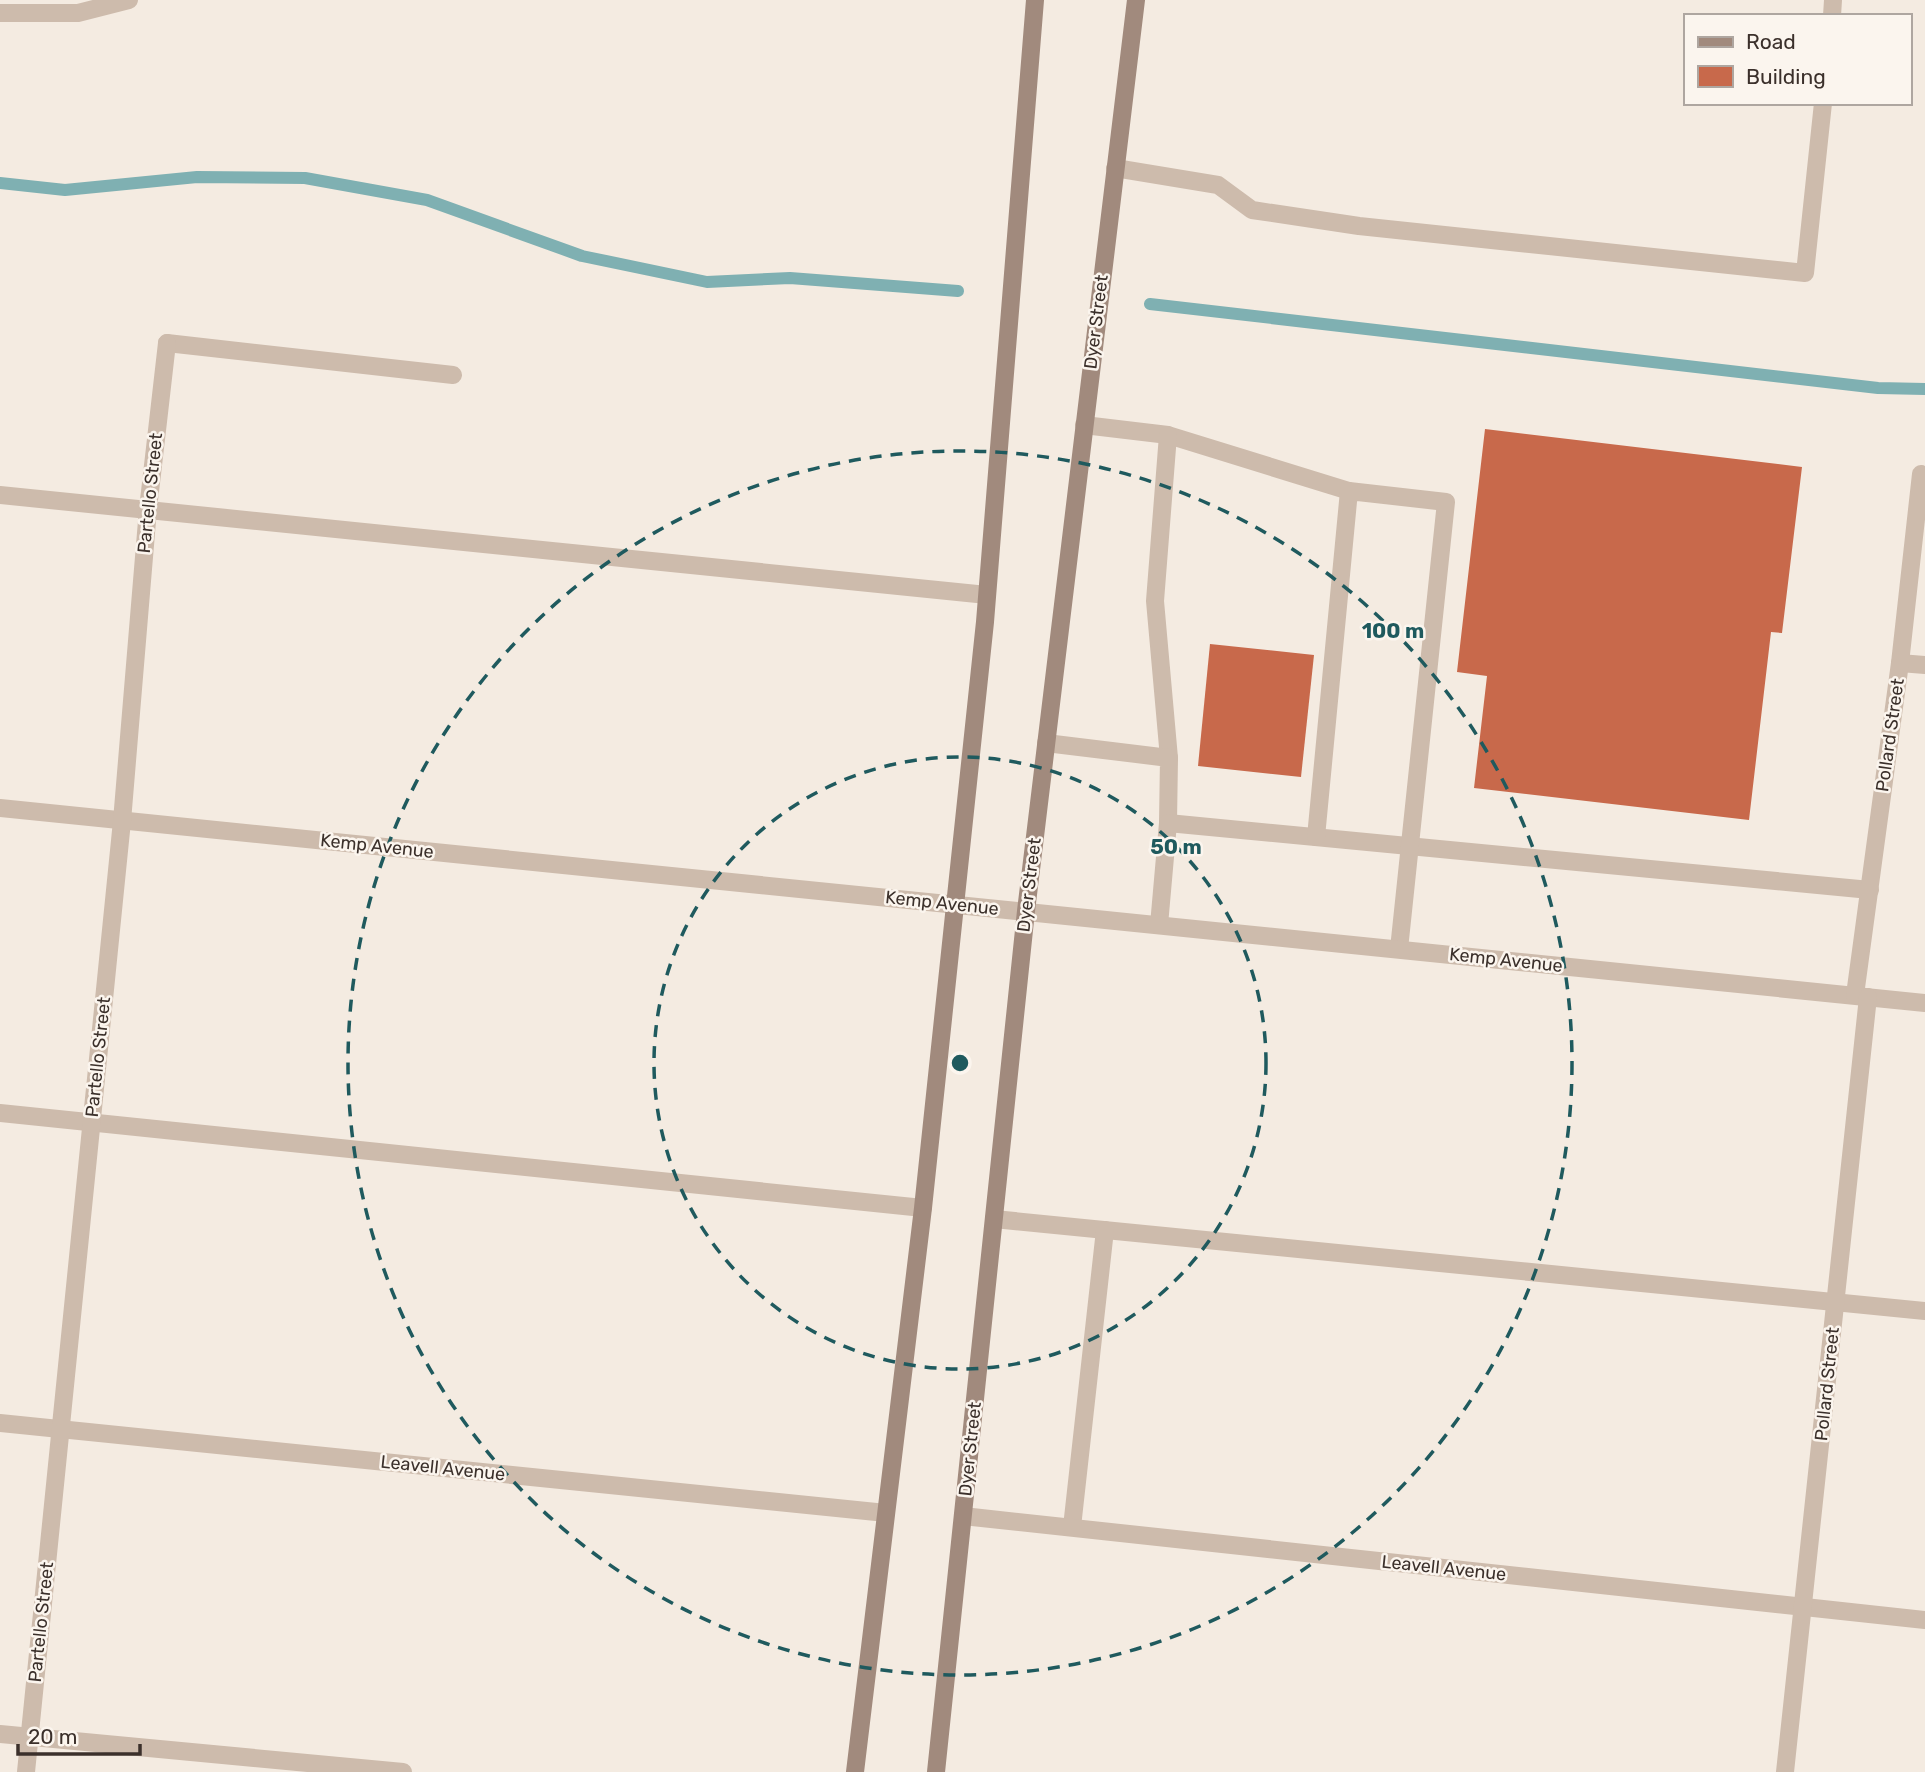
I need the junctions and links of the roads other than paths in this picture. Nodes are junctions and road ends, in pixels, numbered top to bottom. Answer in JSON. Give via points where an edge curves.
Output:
{"nodes":[{"id":1,"x":129,"y":0,"type":"edge"},
{"id":2,"x":1035,"y":0,"type":"edge"},
{"id":3,"x":1136,"y":0,"type":"edge"},
{"id":4,"x":0,"y":13,"type":"edge"},
{"id":5,"x":1823,"y":105,"type":"edge"},
{"id":6,"x":1115,"y":168,"type":"junction"},
{"id":7,"x":453,"y":375,"type":"dead end"},
{"id":8,"x":1084,"y":425,"type":"junction"},
{"id":9,"x":1168,"y":435,"type":"junction"},
{"id":10,"x":1921,"y":474,"type":"dead end"},
{"id":11,"x":1349,"y":491,"type":"junction"},
{"id":12,"x":0,"y":495,"type":"edge"},
{"id":13,"x":148,"y":509,"type":"junction"},
{"id":14,"x":987,"y":595,"type":"junction"},
{"id":15,"x":1900,"y":663,"type":"junction"},
{"id":16,"x":1925,"y":665,"type":"edge"},
{"id":17,"x":1046,"y":743,"type":"junction"},
{"id":18,"x":1169,"y":758,"type":"junction"},
{"id":19,"x":0,"y":808,"type":"edge"},
{"id":20,"x":122,"y":821,"type":"junction"},
{"id":21,"x":1168,"y":823,"type":"junction"},
{"id":22,"x":1316,"y":837,"type":"junction"},
{"id":23,"x":1409,"y":846,"type":"junction"},
{"id":24,"x":1870,"y":890,"type":"junction"},
{"id":25,"x":955,"y":904,"type":"junction"},
{"id":26,"x":1026,"y":911,"type":"junction"},
{"id":27,"x":1159,"y":925,"type":"junction"},
{"id":28,"x":1399,"y":949,"type":"junction"},
{"id":29,"x":1861,"y":996,"type":"junction"},
{"id":30,"x":1925,"y":1003,"type":"edge"},
{"id":31,"x":0,"y":1113,"type":"edge"},
{"id":32,"x":91,"y":1122,"type":"junction"},
{"id":33,"x":923,"y":1209,"type":"junction"},
{"id":34,"x":994,"y":1219,"type":"junction"},
{"id":35,"x":1105,"y":1230,"type":"junction"},
{"id":36,"x":1836,"y":1301,"type":"junction"},
{"id":37,"x":1925,"y":1311,"type":"edge"},
{"id":38,"x":0,"y":1423,"type":"edge"},
{"id":39,"x":60,"y":1430,"type":"junction"},
{"id":40,"x":886,"y":1513,"type":"junction"},
{"id":41,"x":963,"y":1516,"type":"junction"},
{"id":42,"x":1072,"y":1527,"type":"junction"},
{"id":43,"x":1804,"y":1608,"type":"junction"},
{"id":44,"x":1925,"y":1620,"type":"edge"},
{"id":45,"x":0,"y":1734,"type":"edge"},
{"id":46,"x":30,"y":1737,"type":"junction"},
{"id":47,"x":26,"y":1772,"type":"edge"},
{"id":48,"x":403,"y":1772,"type":"edge"},
{"id":49,"x":855,"y":1772,"type":"edge"},
{"id":50,"x":936,"y":1772,"type":"edge"},
{"id":51,"x":1786,"y":1772,"type":"edge"}],
"edges":[{"from":1,"to":4,"type":"street","via":[[78,13]]},
{"from":2,"to":14,"type":"main road"},
{"from":3,"to":6,"type":"main road","name":"Dyer Street"},
{"from":5,"to":6,"type":"street","via":[[1805,273],[1252,211],[1218,185]]},
{"from":6,"to":8,"type":"main road","name":"Dyer Street"},
{"from":7,"to":13,"type":"street","name":"Partello Street","via":[[167,343]]},
{"from":8,"to":9,"type":"street"},
{"from":8,"to":17,"type":"main road","name":"Dyer Street"},
{"from":9,"to":11,"type":"street"},
{"from":9,"to":18,"type":"street","via":[[1155,601]]},
{"from":10,"to":15,"type":"street","name":"Pollard Street"},
{"from":11,"to":22,"type":"street"},
{"from":11,"to":23,"type":"street","via":[[1446,502]]},
{"from":12,"to":13,"type":"street"},
{"from":13,"to":14,"type":"street"},
{"from":13,"to":20,"type":"street","name":"Partello Street"},
{"from":14,"to":25,"type":"main road"},
{"from":15,"to":16,"type":"street"},
{"from":15,"to":24,"type":"street","name":"Pollard Street"},
{"from":17,"to":18,"type":"street"},
{"from":17,"to":26,"type":"main road","name":"Dyer Street"},
{"from":18,"to":21,"type":"street"},
{"from":19,"to":20,"type":"street","name":"Kemp Avenue"},
{"from":20,"to":25,"type":"street","name":"Kemp Avenue"},
{"from":20,"to":32,"type":"street","name":"Partello Street"},
{"from":21,"to":22,"type":"street"},
{"from":21,"to":27,"type":"street"},
{"from":22,"to":23,"type":"street"},
{"from":23,"to":24,"type":"street"},
{"from":23,"to":28,"type":"street"},
{"from":24,"to":29,"type":"street","name":"Pollard Street"},
{"from":25,"to":26,"type":"street","name":"Kemp Avenue"},
{"from":25,"to":33,"type":"main road"},
{"from":26,"to":27,"type":"street","name":"Kemp Avenue"},
{"from":26,"to":34,"type":"main road","name":"Dyer Street"},
{"from":27,"to":28,"type":"street","name":"Kemp Avenue"},
{"from":28,"to":29,"type":"street","name":"Kemp Avenue"},
{"from":29,"to":30,"type":"street","name":"Kemp Avenue"},
{"from":29,"to":36,"type":"street","name":"Pollard Street"},
{"from":31,"to":32,"type":"street"},
{"from":32,"to":33,"type":"street"},
{"from":32,"to":39,"type":"street","name":"Partello Street"},
{"from":33,"to":40,"type":"main road"},
{"from":34,"to":35,"type":"street"},
{"from":34,"to":41,"type":"main road","name":"Dyer Street"},
{"from":35,"to":36,"type":"street"},
{"from":35,"to":42,"type":"street"},
{"from":36,"to":37,"type":"street"},
{"from":36,"to":43,"type":"street","name":"Pollard Street"},
{"from":38,"to":39,"type":"street","name":"Leavell Avenue"},
{"from":39,"to":40,"type":"street","name":"Leavell Avenue"},
{"from":39,"to":46,"type":"street","name":"Partello Street"},
{"from":40,"to":49,"type":"main road"},
{"from":41,"to":42,"type":"street","name":"Leavell Avenue"},
{"from":41,"to":50,"type":"main road","name":"Dyer Street"},
{"from":42,"to":43,"type":"street","name":"Leavell Avenue"},
{"from":43,"to":44,"type":"street","name":"Leavell Avenue"},
{"from":43,"to":51,"type":"street","name":"Pollard Street"},
{"from":45,"to":46,"type":"street"},
{"from":46,"to":47,"type":"street","name":"Partello Street"},
{"from":46,"to":48,"type":"street"}]}
